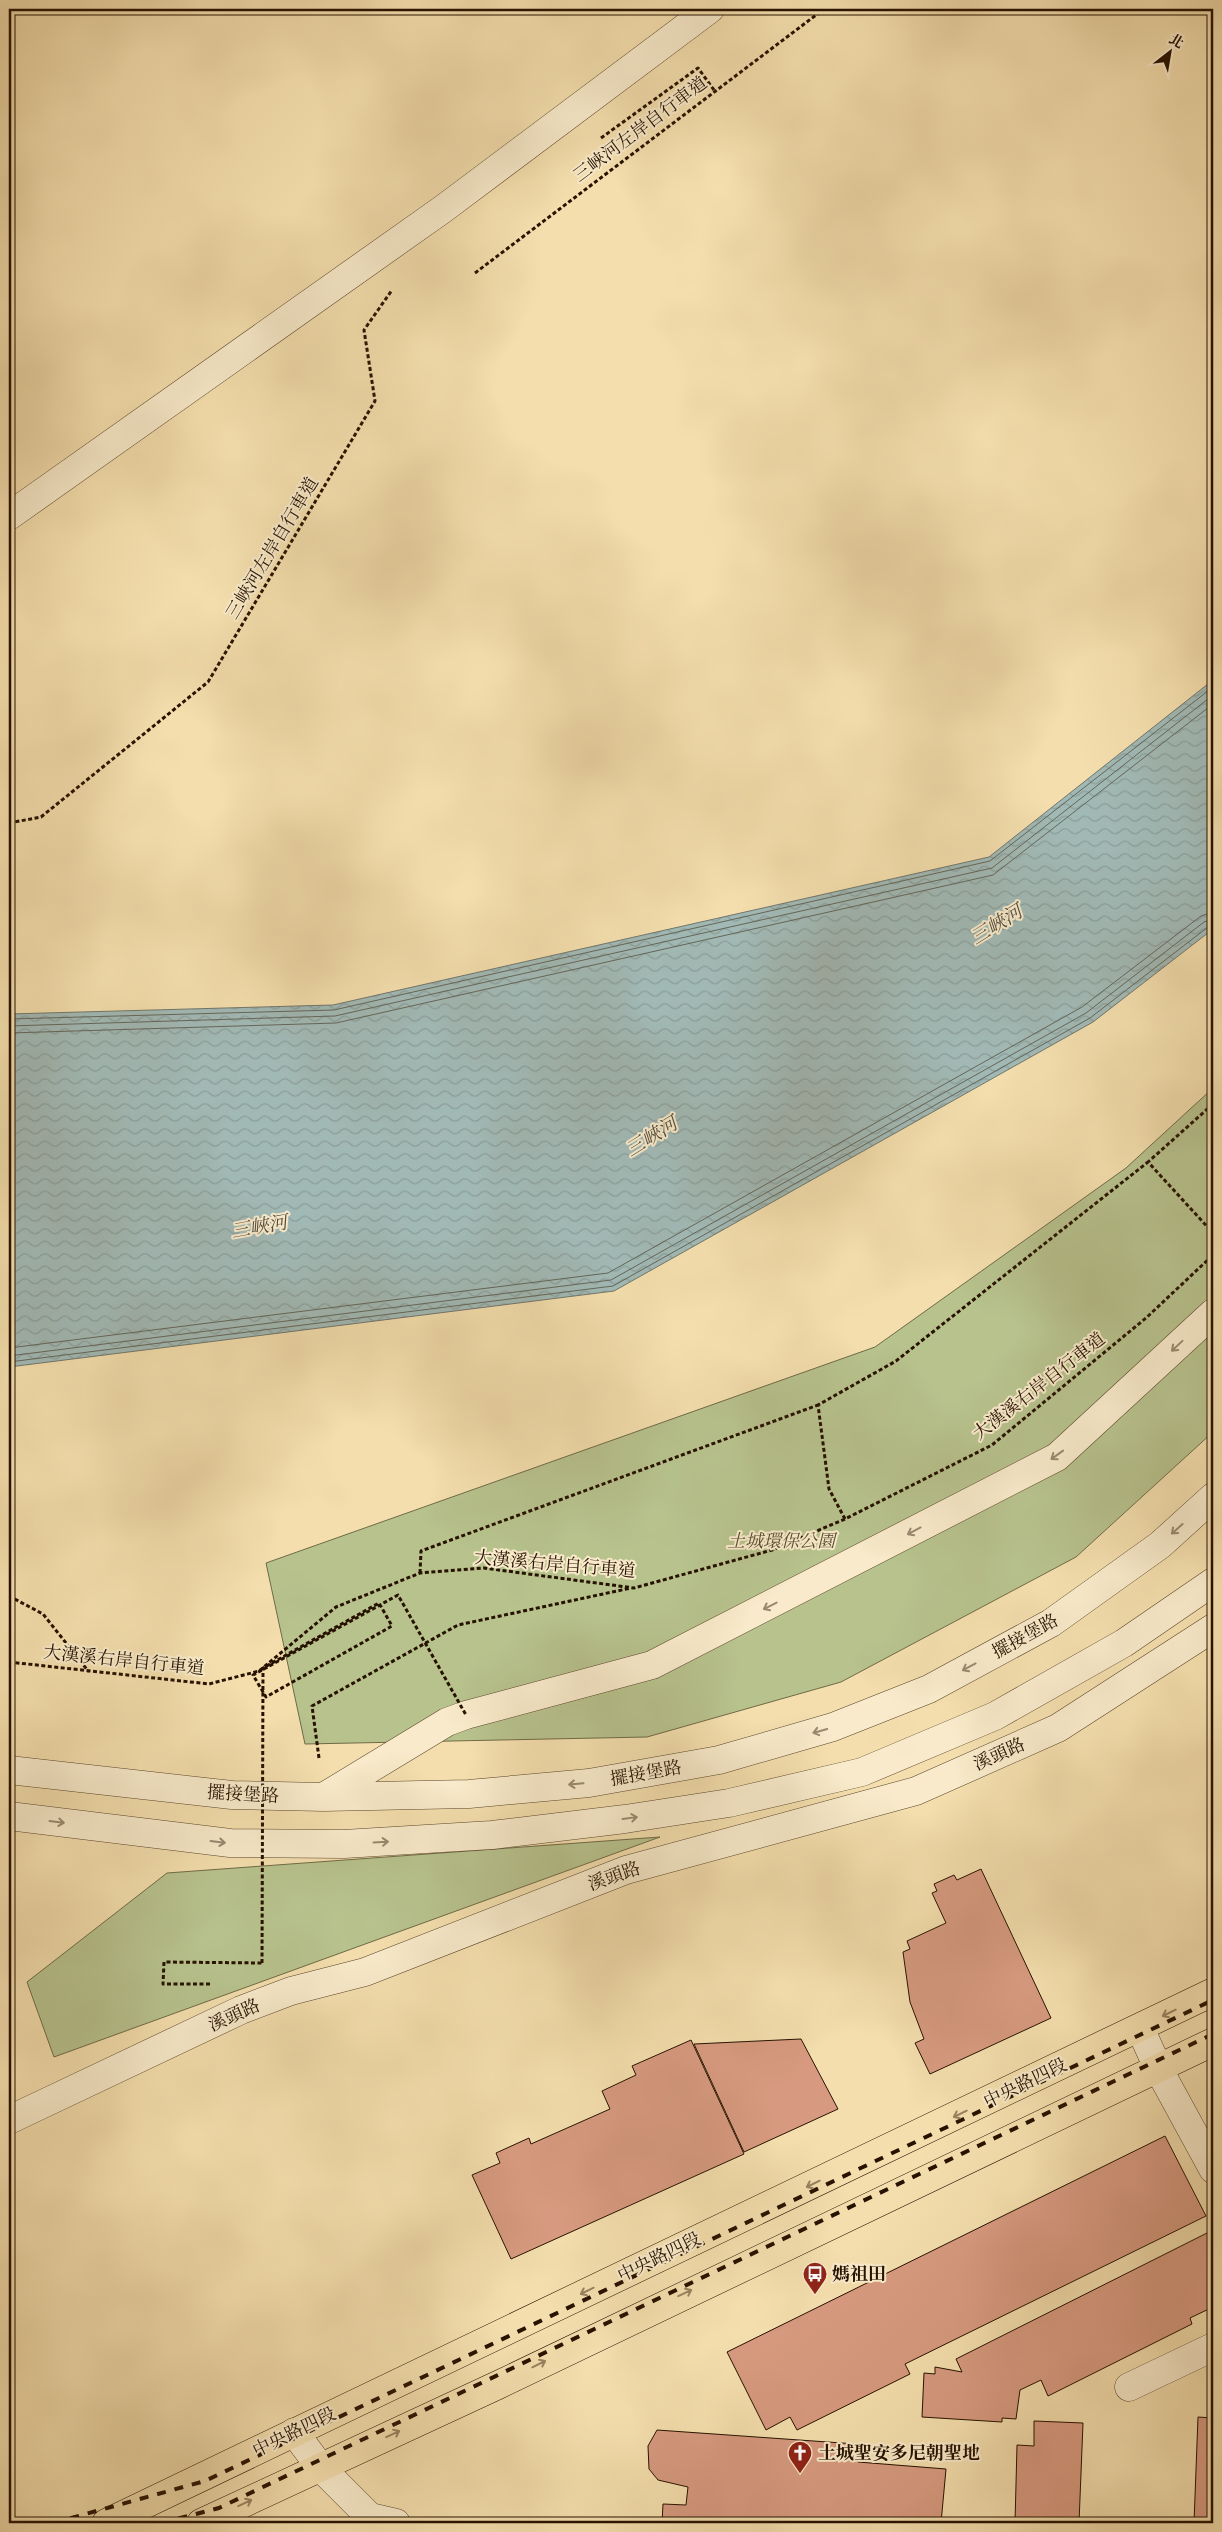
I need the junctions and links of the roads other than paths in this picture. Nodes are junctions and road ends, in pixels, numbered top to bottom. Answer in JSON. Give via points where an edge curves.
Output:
{"nodes":[{"id":1,"x":710,"y":9,"type":"edge"},
{"id":2,"x":9,"y":516,"type":"edge"},
{"id":3,"x":1213,"y":1313,"type":"edge"},
{"id":4,"x":1213,"y":1497,"type":"edge"},
{"id":5,"x":1213,"y":1582,"type":"edge"},
{"id":6,"x":1213,"y":1628,"type":"edge"},
{"id":7,"x":9,"y":1770,"type":"edge"},
{"id":8,"x":324,"y":1797,"type":"junction"},
{"id":9,"x":9,"y":1816,"type":"edge"},
{"id":10,"x":1213,"y":1992,"type":"edge"},
{"id":11,"x":1140,"y":2028,"type":"junction"},
{"id":12,"x":1213,"y":2042,"type":"edge"},
{"id":13,"x":1158,"y":2068,"type":"junction"},
{"id":14,"x":9,"y":2120,"type":"edge"},
{"id":15,"x":1213,"y":2169,"type":"edge"},
{"id":16,"x":1213,"y":2348,"type":"edge"},
{"id":17,"x":1129,"y":2387,"type":"dead end"},
{"id":18,"x":294,"y":2432,"type":"junction"},
{"id":19,"x":321,"y":2468,"type":"junction"},
{"id":20,"x":106,"y":2523,"type":"edge"},
{"id":21,"x":201,"y":2523,"type":"edge"},
{"id":22,"x":396,"y":2523,"type":"edge"}],
"edges":[{"from":1,"to":2,"type":"street","via":[[443,209]]},
{"from":3,"to":8,"type":"street","one_way":true,"via":[[1057,1457],[652,1665],[466,1714],[447,1722]]},
{"from":4,"to":8,"type":"street","name":"擺接堡路","one_way":true,"via":[[1160,1545],[1051,1624],[929,1689],[833,1727],[719,1760],[589,1783],[469,1794]]},
{"from":9,"to":5,"type":"street","one_way":true,"via":[[230,1843],[344,1844],[492,1835],[729,1802],[862,1772],[995,1716],[1124,1644]]},
{"from":6,"to":14,"type":"street","name":"溪頭路","via":[[1058,1728],[916,1791],[626,1870],[365,1972],[290,1991],[242,2010]]},
{"from":7,"to":8,"type":"street","name":"擺接堡路","via":[[232,1795]]},
{"from":10,"to":11,"type":"main road","name":"中央路四段","one_way":true},
{"from":11,"to":13,"type":"street"},
{"from":11,"to":18,"type":"main road","name":"中央路四段","one_way":true},
{"from":12,"to":13,"type":"main road"},
{"from":13,"to":15,"type":"street"},
{"from":19,"to":13,"type":"main road","one_way":true},
{"from":16,"to":17,"type":"street"},
{"from":18,"to":19,"type":"street"},
{"from":18,"to":20,"type":"main road","name":"中央路四段"},
{"from":21,"to":19,"type":"main road","one_way":true},
{"from":19,"to":22,"type":"street","via":[[370,2518]]}]}
